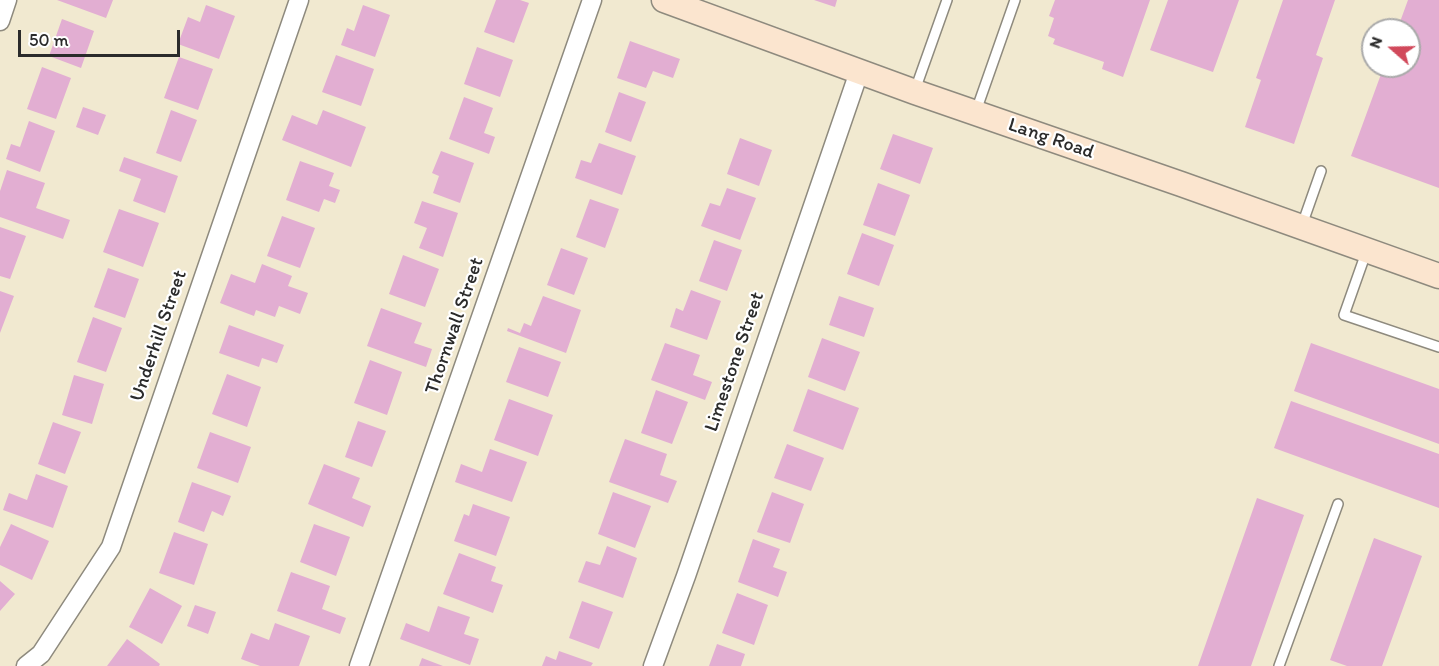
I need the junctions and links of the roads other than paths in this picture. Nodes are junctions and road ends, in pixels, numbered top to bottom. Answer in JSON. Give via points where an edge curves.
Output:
{"nodes":[{"id":1,"x":7,"y":0,"type":"edge"},
{"id":2,"x":299,"y":0,"type":"edge"},
{"id":3,"x":592,"y":0,"type":"edge"},
{"id":4,"x":664,"y":0,"type":"edge"},
{"id":5,"x":947,"y":0,"type":"edge"},
{"id":6,"x":1015,"y":0,"type":"edge"},
{"id":7,"x":0,"y":21,"type":"edge"},
{"id":8,"x":859,"y":72,"type":"junction"},
{"id":9,"x":915,"y":92,"type":"junction"},
{"id":10,"x":976,"y":113,"type":"junction"},
{"id":11,"x":1321,"y":171,"type":"dead end"},
{"id":12,"x":1302,"y":227,"type":"junction"},
{"id":13,"x":1367,"y":250,"type":"junction"},
{"id":14,"x":1439,"y":276,"type":"edge"},
{"id":15,"x":1439,"y":346,"type":"edge"},
{"id":16,"x":1338,"y":504,"type":"dead end"},
{"id":17,"x":26,"y":666,"type":"edge"},
{"id":18,"x":359,"y":666,"type":"edge"},
{"id":19,"x":653,"y":666,"type":"edge"},
{"id":20,"x":1279,"y":666,"type":"edge"}],
"edges":[{"from":1,"to":7,"type":"street"},
{"from":2,"to":17,"type":"street","name":"Underhill Street","via":[[111,547],[41,654]]},
{"from":3,"to":18,"type":"street","name":"Thornwall Street"},
{"from":4,"to":8,"type":"street","name":"Lang Road"},
{"from":5,"to":9,"type":"lane"},
{"from":6,"to":10,"type":"lane"},
{"from":8,"to":9,"type":"street","name":"Lang Road"},
{"from":8,"to":19,"type":"street","name":"Limestone Street"},
{"from":9,"to":10,"type":"street","name":"Lang Road"},
{"from":10,"to":12,"type":"street","name":"Lang Road"},
{"from":11,"to":12,"type":"lane"},
{"from":12,"to":13,"type":"street","name":"Lang Road"},
{"from":13,"to":14,"type":"street","name":"Lang Road"},
{"from":13,"to":15,"type":"lane","via":[[1344,315]]},
{"from":16,"to":20,"type":"lane"}]}
